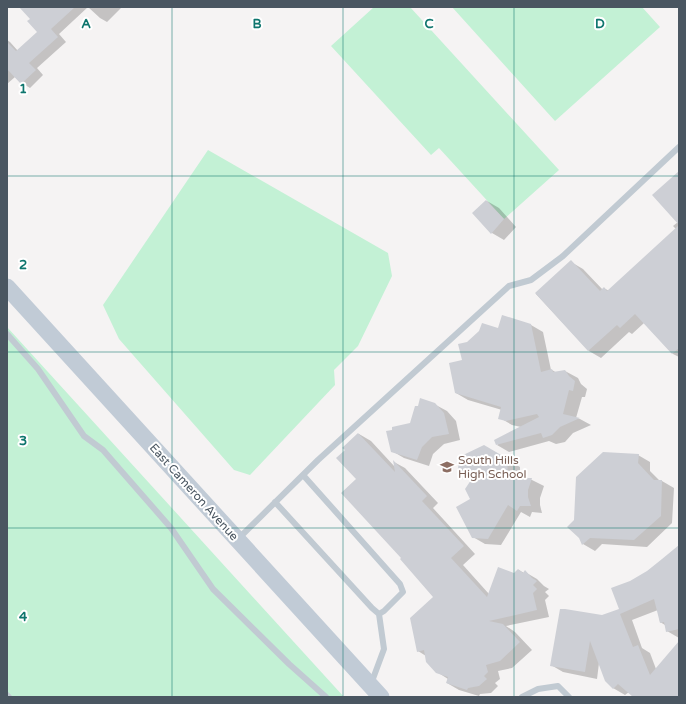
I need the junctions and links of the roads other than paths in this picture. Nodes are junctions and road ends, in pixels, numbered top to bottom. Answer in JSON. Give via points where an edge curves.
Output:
{"nodes":[{"id":1,"x":679,"y":147,"type":"edge"},
{"id":2,"x":7,"y":287,"type":"edge"},
{"id":3,"x":7,"y":334,"type":"edge"},
{"id":4,"x":303,"y":475,"type":"junction"},
{"id":5,"x":276,"y":502,"type":"junction"},
{"id":6,"x":238,"y":539,"type":"junction"},
{"id":7,"x":379,"y":614,"type":"junction"},
{"id":8,"x":376,"y":691,"type":"edge"},
{"id":9,"x":326,"y":697,"type":"edge"},
{"id":10,"x":522,"y":697,"type":"edge"},
{"id":11,"x":569,"y":697,"type":"edge"}],
"edges":[{"from":1,"to":4,"type":"lane","via":[[563,256],[531,280],[509,286]]},
{"from":2,"to":6,"type":"main road","name":"East Cameron Avenue"},
{"from":3,"to":9,"type":"lane","via":[[38,369],[84,436],[102,450],[171,528],[213,589]]},
{"from":4,"to":5,"type":"lane"},
{"from":4,"to":7,"type":"lane","via":[[400,584],[402,592]]},
{"from":5,"to":6,"type":"lane"},
{"from":5,"to":7,"type":"lane"},
{"from":6,"to":8,"type":"main road","name":"East Cameron Avenue"},
{"from":7,"to":8,"type":"lane","via":[[384,649]]},
{"from":10,"to":11,"type":"lane","via":[[538,689],[558,686]]}]}
